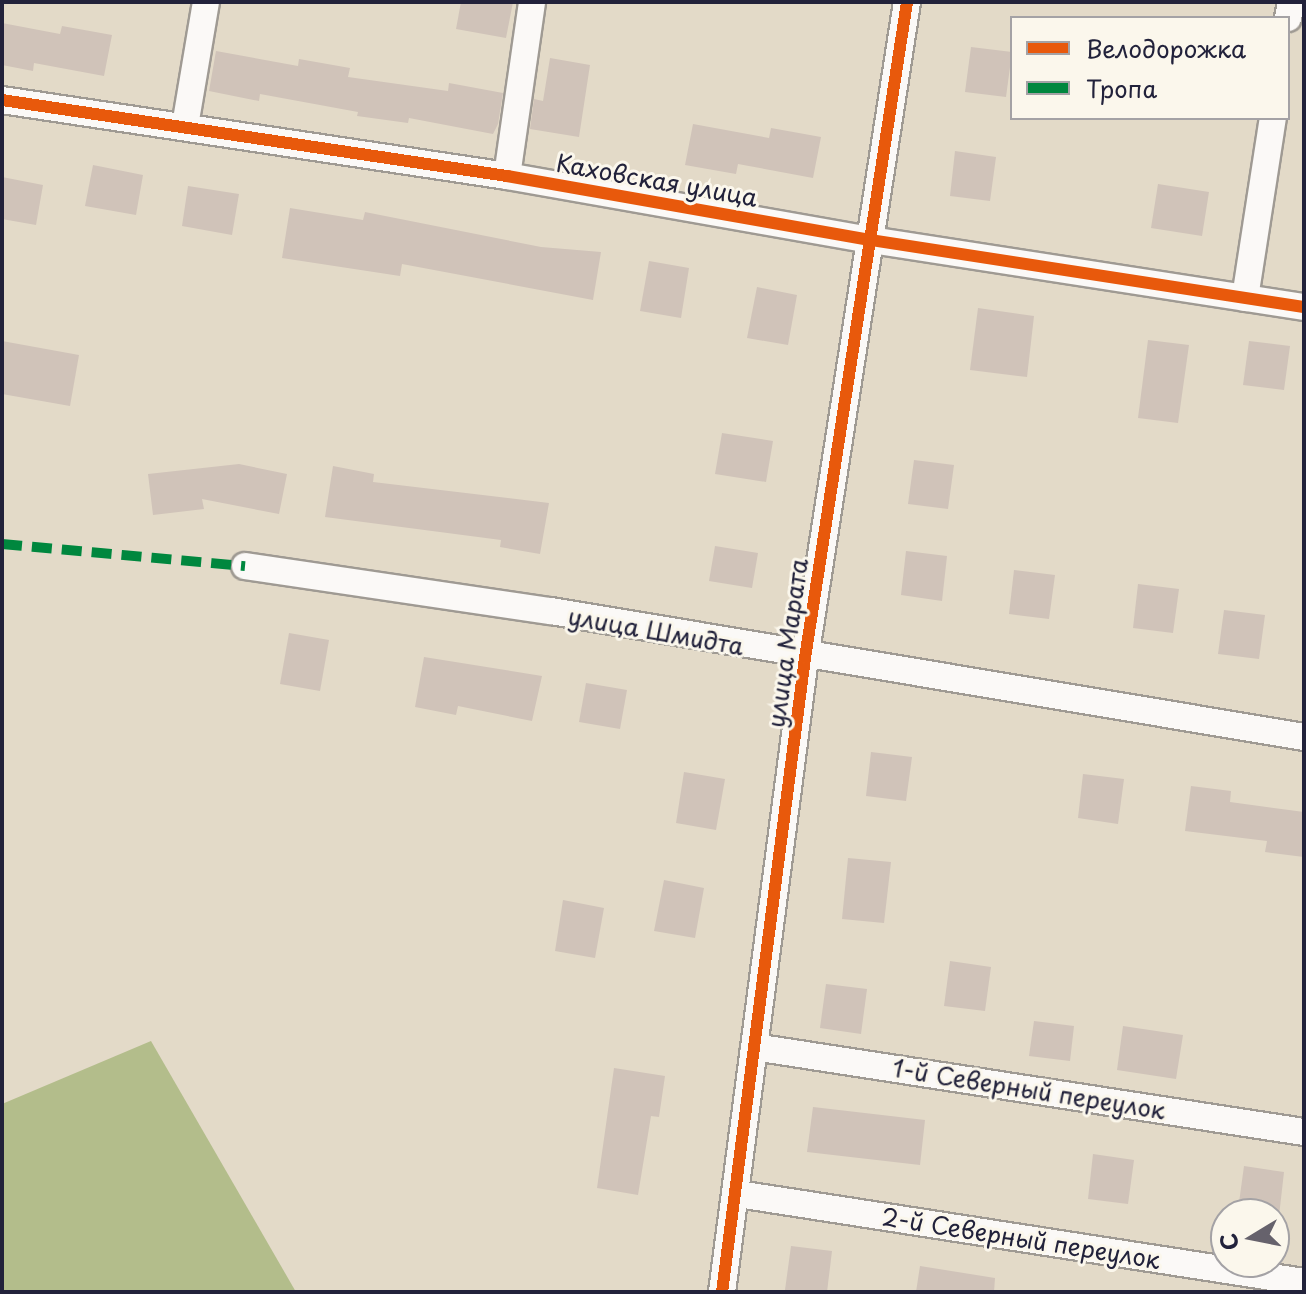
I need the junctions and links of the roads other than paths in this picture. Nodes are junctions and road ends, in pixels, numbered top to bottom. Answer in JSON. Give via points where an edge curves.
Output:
{"nodes":[{"id":1,"x":206,"y":2,"type":"edge"},
{"id":2,"x":532,"y":2,"type":"edge"},
{"id":3,"x":907,"y":2,"type":"edge"},
{"id":4,"x":2,"y":100,"type":"edge"},
{"id":5,"x":1273,"y":120,"type":"edge"},
{"id":6,"x":185,"y":126,"type":"junction"},
{"id":7,"x":507,"y":176,"type":"junction"},
{"id":8,"x":871,"y":240,"type":"junction"},
{"id":9,"x":1245,"y":298,"type":"junction"},
{"id":10,"x":1304,"y":307,"type":"edge"},
{"id":11,"x":245,"y":566,"type":"dead end"},
{"id":12,"x":805,"y":658,"type":"junction"},
{"id":13,"x":1304,"y":737,"type":"edge"},
{"id":14,"x":754,"y":1047,"type":"junction"},
{"id":15,"x":1304,"y":1132,"type":"edge"},
{"id":16,"x":738,"y":1194,"type":"junction"},
{"id":17,"x":1304,"y":1282,"type":"edge"},
{"id":18,"x":722,"y":1292,"type":"edge"}],
"edges":[{"from":1,"to":6,"type":"street"},
{"from":2,"to":7,"type":"street"},
{"from":3,"to":8,"type":"street","name":"улица Марата"},
{"from":4,"to":6,"type":"street","name":"Каховская улица"},
{"from":5,"to":9,"type":"street"},
{"from":6,"to":7,"type":"street","name":"Каховская улица"},
{"from":7,"to":8,"type":"street","name":"Каховская улица"},
{"from":8,"to":9,"type":"street","name":"Каховская улица"},
{"from":8,"to":12,"type":"street","name":"улица Марата"},
{"from":9,"to":10,"type":"street","name":"Каховская улица"},
{"from":11,"to":12,"type":"street","name":"улица Шмидта","via":[[551,611]]},
{"from":12,"to":13,"type":"street","name":"улица Шмидта"},
{"from":12,"to":14,"type":"street","name":"улица Марата"},
{"from":14,"to":15,"type":"street","name":"1-й Северный переулок"},
{"from":14,"to":16,"type":"street","name":"улица Марата"},
{"from":16,"to":17,"type":"street","name":"2-й Северный переулок"},
{"from":16,"to":18,"type":"street","name":"улица Марата"}]}
